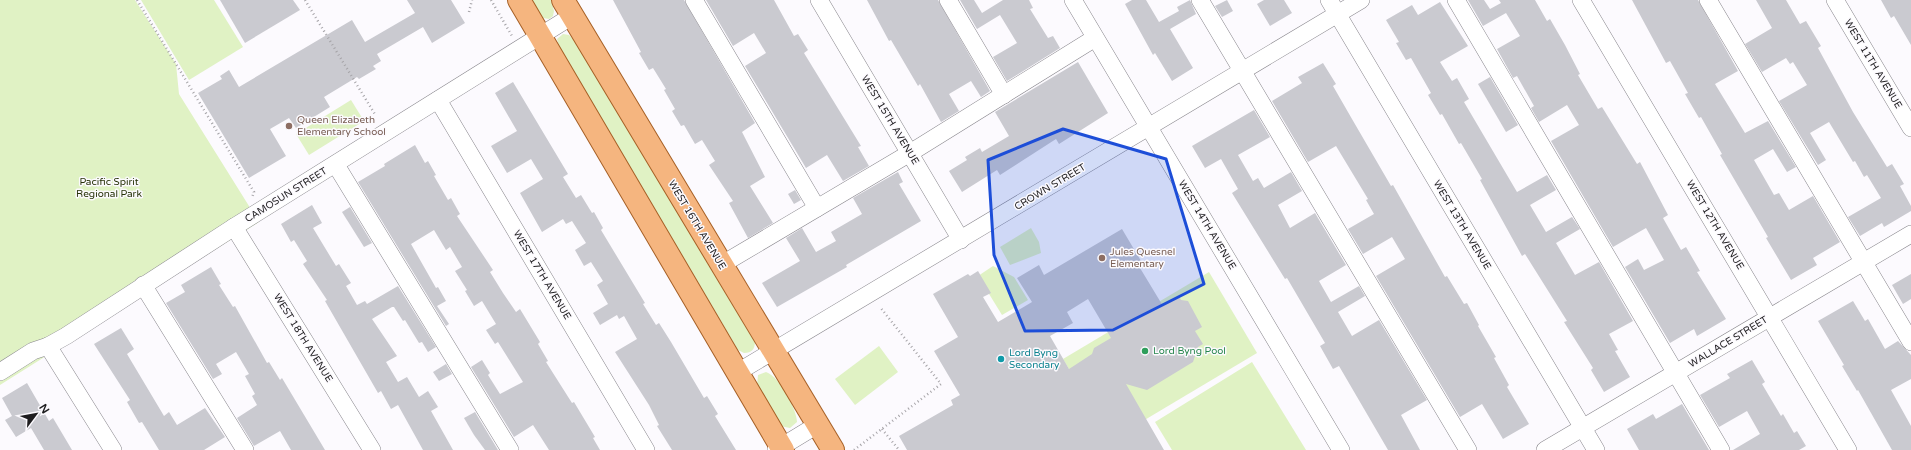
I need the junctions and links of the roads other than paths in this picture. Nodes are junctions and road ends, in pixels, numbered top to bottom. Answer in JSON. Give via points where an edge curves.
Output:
{"nodes":[{"id":1,"x":519,"y":0,"type":"edge"},
{"id":2,"x":694,"y":0,"type":"edge"},
{"id":3,"x":819,"y":0,"type":"edge"},
{"id":4,"x":948,"y":0,"type":"edge"},
{"id":5,"x":1073,"y":0,"type":"edge"},
{"id":6,"x":1200,"y":0,"type":"edge"},
{"id":7,"x":1361,"y":0,"type":"edge"},
{"id":8,"x":1456,"y":0,"type":"edge"},
{"id":9,"x":1581,"y":0,"type":"edge"},
{"id":10,"x":1708,"y":0,"type":"edge"},
{"id":11,"x":1835,"y":0,"type":"edge"},
{"id":12,"x":1333,"y":7,"type":"edge"},
{"id":13,"x":568,"y":8,"type":"edge"},
{"id":14,"x":540,"y":36,"type":"junction"},
{"id":15,"x":1095,"y":38,"type":"junction"},
{"id":16,"x":1242,"y":72,"type":"junction"},
{"id":17,"x":1004,"y":95,"type":"junction"},
{"id":18,"x":438,"y":100,"type":"junction"},
{"id":19,"x":1148,"y":128,"type":"junction"},
{"id":20,"x":1911,"y":128,"type":"edge"},
{"id":21,"x":910,"y":153,"type":"junction"},
{"id":22,"x":336,"y":164,"type":"junction"},
{"id":23,"x":817,"y":208,"type":"junction"},
{"id":24,"x":234,"y":227,"type":"junction"},
{"id":25,"x":1911,"y":234,"type":"edge"},
{"id":26,"x":961,"y":240,"type":"junction"},
{"id":27,"x":1864,"y":262,"type":"junction"},
{"id":28,"x":721,"y":265,"type":"junction"},
{"id":29,"x":143,"y":285,"type":"junction"},
{"id":30,"x":1769,"y":317,"type":"junction"},
{"id":31,"x":1911,"y":342,"type":"edge"},
{"id":32,"x":48,"y":346,"type":"junction"},
{"id":33,"x":773,"y":352,"type":"junction"},
{"id":34,"x":0,"y":372,"type":"edge"},
{"id":35,"x":738,"y":372,"type":"junction"},
{"id":36,"x":1676,"y":373,"type":"junction"},
{"id":37,"x":818,"y":425,"type":"junction"},
{"id":38,"x":1583,"y":428,"type":"junction"},
{"id":39,"x":780,"y":449,"type":"edge"},
{"id":40,"x":113,"y":450,"type":"edge"},
{"id":41,"x":245,"y":450,"type":"edge"},
{"id":42,"x":372,"y":450,"type":"edge"},
{"id":43,"x":510,"y":450,"type":"edge"},
{"id":44,"x":646,"y":450,"type":"edge"},
{"id":45,"x":833,"y":450,"type":"edge"},
{"id":46,"x":1341,"y":450,"type":"edge"},
{"id":47,"x":1468,"y":450,"type":"edge"},
{"id":48,"x":1545,"y":450,"type":"edge"},
{"id":49,"x":1596,"y":450,"type":"edge"},
{"id":50,"x":1721,"y":450,"type":"edge"},
{"id":51,"x":1848,"y":450,"type":"edge"}],
"edges":[{"from":1,"to":14,"type":"main road"},
{"from":2,"to":23,"type":"street"},
{"from":3,"to":21,"type":"street","name":"WEST 15TH AVENUE"},
{"from":4,"to":17,"type":"street"},
{"from":5,"to":15,"type":"street","name":"WEST 14TH AVENUE"},
{"from":6,"to":16,"type":"street"},
{"from":7,"to":12,"type":"street","name":"CROWN STREET"},
{"from":8,"to":36,"type":"street"},
{"from":9,"to":30,"type":"street","name":"WEST 12TH AVENUE"},
{"from":10,"to":27,"type":"street"},
{"from":11,"to":20,"type":"street","name":"WEST 11TH AVENUE"},
{"from":12,"to":16,"type":"street","name":"CROWN STREET"},
{"from":12,"to":38,"type":"street","name":"WEST 13TH AVENUE"},
{"from":13,"to":14,"type":"street","name":"CAMOSUN STREET"},
{"from":13,"to":28,"type":"main road","name":"WEST 16TH AVENUE"},
{"from":14,"to":18,"type":"street","name":"CAMOSUN STREET"},
{"from":14,"to":35,"type":"main road"},
{"from":15,"to":17,"type":"street"},
{"from":15,"to":19,"type":"street","name":"WEST 14TH AVENUE"},
{"from":16,"to":19,"type":"street","name":"CROWN STREET"},
{"from":16,"to":47,"type":"street"},
{"from":17,"to":21,"type":"street"},
{"from":18,"to":22,"type":"street","name":"CAMOSUN STREET"},
{"from":18,"to":44,"type":"street","name":"WEST 17TH AVENUE"},
{"from":19,"to":26,"type":"street","name":"CROWN STREET"},
{"from":19,"to":46,"type":"street","name":"WEST 14TH AVENUE"},
{"from":21,"to":23,"type":"street"},
{"from":21,"to":26,"type":"street","name":"WEST 15TH AVENUE"},
{"from":22,"to":24,"type":"street","name":"CAMOSUN STREET"},
{"from":22,"to":43,"type":"street"},
{"from":23,"to":28,"type":"street"},
{"from":24,"to":29,"type":"street","name":"CAMOSUN STREET"},
{"from":24,"to":42,"type":"street","name":"WEST 18TH AVENUE"},
{"from":25,"to":27,"type":"street","name":"WALLACE STREET"},
{"from":26,"to":33,"type":"street","name":"CROWN STREET"},
{"from":27,"to":30,"type":"street","name":"WALLACE STREET"},
{"from":27,"to":31,"type":"street"},
{"from":28,"to":33,"type":"main road","name":"WEST 16TH AVENUE"},
{"from":29,"to":32,"type":"street","name":"CAMOSUN STREET"},
{"from":29,"to":41,"type":"street"},
{"from":30,"to":36,"type":"street","name":"WALLACE STREET"},
{"from":30,"to":51,"type":"street","name":"WEST 12TH AVENUE"},
{"from":32,"to":34,"type":"street","name":"CAMOSUN STREET","via":[[33,351]]},
{"from":32,"to":40,"type":"street"},
{"from":33,"to":35,"type":"street","name":"CROWN STREET"},
{"from":33,"to":37,"type":"main road","name":"WEST 16TH AVENUE"},
{"from":35,"to":39,"type":"main road"},
{"from":36,"to":38,"type":"street","name":"WALLACE STREET"},
{"from":36,"to":50,"type":"street"},
{"from":37,"to":39,"type":"street"},
{"from":37,"to":45,"type":"main road","name":"WEST 16TH AVENUE"},
{"from":38,"to":48,"type":"street","name":"WALLACE STREET"},
{"from":38,"to":49,"type":"street","name":"WEST 13TH AVENUE"}]}
